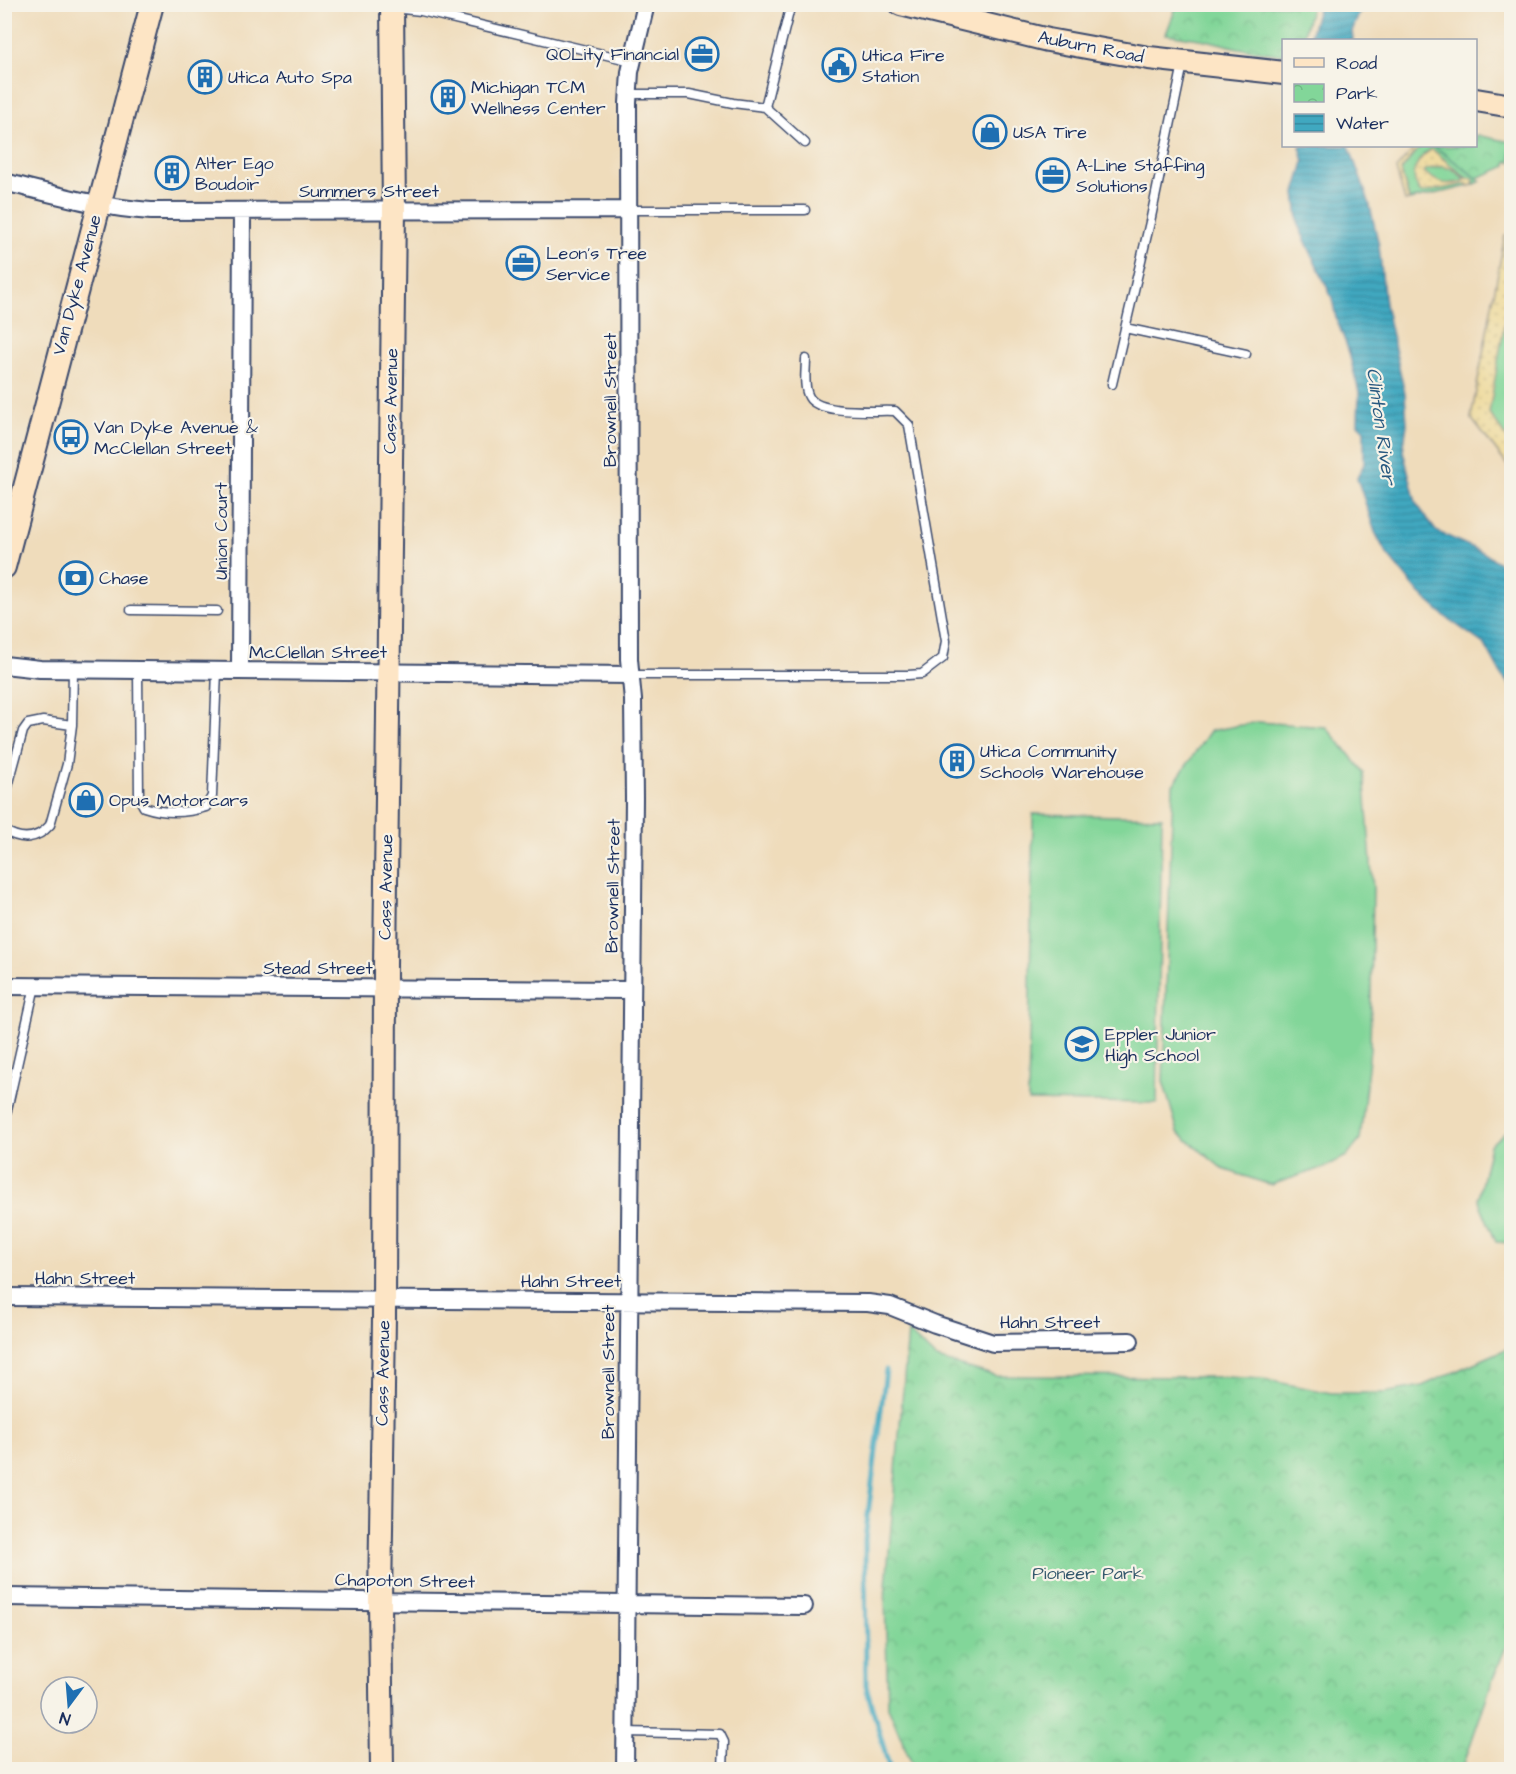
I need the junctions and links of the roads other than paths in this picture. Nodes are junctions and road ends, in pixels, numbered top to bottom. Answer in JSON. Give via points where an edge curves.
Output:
{"nodes":[{"id":1,"x":152,"y":4,"type":"edge"},
{"id":2,"x":646,"y":4,"type":"edge"},
{"id":3,"x":791,"y":4,"type":"edge"},
{"id":4,"x":901,"y":4,"type":"edge"},
{"id":5,"x":392,"y":6,"type":"edge"},
{"id":6,"x":632,"y":61,"type":"junction"},
{"id":7,"x":1184,"y":61,"type":"junction"},
{"id":8,"x":1282,"y":73,"type":"edge"},
{"id":9,"x":629,"y":94,"type":"junction"},
{"id":10,"x":1477,"y":100,"type":"edge"},
{"id":11,"x":1512,"y":106,"type":"edge"},
{"id":12,"x":765,"y":107,"type":"junction"},
{"id":13,"x":805,"y":143,"type":"dead end"},
{"id":14,"x":4,"y":182,"type":"edge"},
{"id":15,"x":98,"y":204,"type":"junction"},
{"id":16,"x":394,"y":210,"type":"junction"},
{"id":17,"x":629,"y":210,"type":"junction"},
{"id":18,"x":805,"y":210,"type":"dead end"},
{"id":19,"x":242,"y":211,"type":"junction"},
{"id":20,"x":1125,"y":328,"type":"junction"},
{"id":21,"x":1246,"y":354,"type":"dead end"},
{"id":22,"x":806,"y":359,"type":"dead end"},
{"id":23,"x":1112,"y":384,"type":"dead end"},
{"id":24,"x":4,"y":567,"type":"edge"},
{"id":25,"x":131,"y":610,"type":"dead end"},
{"id":26,"x":217,"y":611,"type":"dead end"},
{"id":27,"x":4,"y":665,"type":"edge"},
{"id":28,"x":73,"y":670,"type":"junction"},
{"id":29,"x":138,"y":670,"type":"junction"},
{"id":30,"x":217,"y":671,"type":"junction"},
{"id":31,"x":240,"y":671,"type":"junction"},
{"id":32,"x":388,"y":672,"type":"junction"},
{"id":33,"x":631,"y":675,"type":"junction"},
{"id":34,"x":72,"y":725,"type":"junction"},
{"id":35,"x":9,"y":767,"type":"edge"},
{"id":36,"x":4,"y":801,"type":"edge"},
{"id":37,"x":4,"y":830,"type":"edge"},
{"id":38,"x":4,"y":986,"type":"edge"},
{"id":39,"x":35,"y":986,"type":"junction"},
{"id":40,"x":385,"y":988,"type":"junction"},
{"id":41,"x":631,"y":990,"type":"junction"},
{"id":42,"x":4,"y":1124,"type":"edge"},
{"id":43,"x":4,"y":1297,"type":"edge"},
{"id":44,"x":384,"y":1300,"type":"junction"},
{"id":45,"x":628,"y":1302,"type":"junction"},
{"id":46,"x":1130,"y":1341,"type":"dead end"},
{"id":47,"x":4,"y":1597,"type":"edge"},
{"id":48,"x":380,"y":1601,"type":"junction"},
{"id":49,"x":627,"y":1604,"type":"junction"},
{"id":50,"x":804,"y":1606,"type":"dead end"},
{"id":51,"x":625,"y":1732,"type":"junction"},
{"id":52,"x":382,"y":1770,"type":"edge"},
{"id":53,"x":625,"y":1770,"type":"edge"},
{"id":54,"x":723,"y":1770,"type":"edge"}],
"edges":[{"from":1,"to":15,"type":"street","name":"Van Dyke Avenue"},
{"from":2,"to":6,"type":"street","name":"Brownell Street"},
{"from":3,"to":12,"type":"lane"},
{"from":4,"to":7,"type":"street","name":"Auburn Road","via":[[1048,40]]},
{"from":5,"to":6,"type":"lane"},
{"from":5,"to":16,"type":"street","name":"Cass Avenue"},
{"from":6,"to":9,"type":"street","name":"Brownell Street"},
{"from":7,"to":8,"type":"street","name":"Auburn Road"},
{"from":7,"to":20,"type":"lane"},
{"from":9,"to":12,"type":"lane","via":[[689,94]]},
{"from":9,"to":17,"type":"street","name":"Brownell Street"},
{"from":10,"to":11,"type":"street"},
{"from":12,"to":13,"type":"lane"},
{"from":14,"to":15,"type":"street","name":"Summers Street"},
{"from":15,"to":19,"type":"street","name":"Summers Street","via":[[151,211]]},
{"from":15,"to":24,"type":"street","name":"Van Dyke Avenue"},
{"from":16,"to":17,"type":"street","name":"Summers Street"},
{"from":16,"to":19,"type":"street","name":"Summers Street"},
{"from":16,"to":32,"type":"street","name":"Cass Avenue"},
{"from":17,"to":18,"type":"lane"},
{"from":17,"to":33,"type":"street","name":"Brownell Street"},
{"from":19,"to":31,"type":"street","name":"Union Court"},
{"from":20,"to":21,"type":"lane"},
{"from":20,"to":23,"type":"lane"},
{"from":22,"to":33,"type":"lane","via":[[808,395],[814,403],[826,408],[895,411],[909,425],[946,641],[943,658],[922,674],[908,675]]},
{"from":25,"to":26,"type":"lane"},
{"from":27,"to":28,"type":"street","name":"McClellan Street"},
{"from":28,"to":29,"type":"street","name":"McClellan Street"},
{"from":28,"to":34,"type":"lane"},
{"from":29,"to":30,"type":"street","name":"McClellan Street"},
{"from":29,"to":30,"type":"lane","via":[[139,798],[144,807],[169,813],[206,807],[212,796]]},
{"from":30,"to":31,"type":"street","name":"McClellan Street"},
{"from":31,"to":32,"type":"street","name":"McClellan Street"},
{"from":32,"to":33,"type":"street","name":"McClellan Street"},
{"from":32,"to":40,"type":"street","name":"Cass Avenue"},
{"from":33,"to":41,"type":"street","name":"Brownell Street","via":[[634,798]]},
{"from":34,"to":35,"type":"lane","via":[[28,724]]},
{"from":34,"to":37,"type":"lane","via":[[67,764],[50,825],[34,837],[23,838]]},
{"from":35,"to":36,"type":"lane"},
{"from":38,"to":39,"type":"street","name":"Stead Street"},
{"from":39,"to":40,"type":"street","name":"Stead Street"},
{"from":39,"to":42,"type":"lane"},
{"from":40,"to":41,"type":"street","name":"Stead Street"},
{"from":40,"to":44,"type":"street","name":"Cass Avenue"},
{"from":41,"to":45,"type":"street","name":"Brownell Street"},
{"from":43,"to":44,"type":"street","name":"Hahn Street"},
{"from":44,"to":45,"type":"street","name":"Hahn Street"},
{"from":44,"to":48,"type":"street","name":"Cass Avenue"},
{"from":45,"to":46,"type":"street","name":"Hahn Street","via":[[868,1303],[890,1306],[993,1342]]},
{"from":45,"to":49,"type":"street","name":"Brownell Street"},
{"from":47,"to":48,"type":"street","name":"Chapoton Street"},
{"from":48,"to":49,"type":"street","name":"Chapoton Street"},
{"from":48,"to":52,"type":"street","name":"Cass Avenue"},
{"from":49,"to":50,"type":"street","name":"Chapoton Street"},
{"from":49,"to":51,"type":"street","name":"Brownell Street"},
{"from":51,"to":53,"type":"street","name":"Brownell Street"},
{"from":51,"to":54,"type":"lane","via":[[720,1734],[724,1742]]}]}
